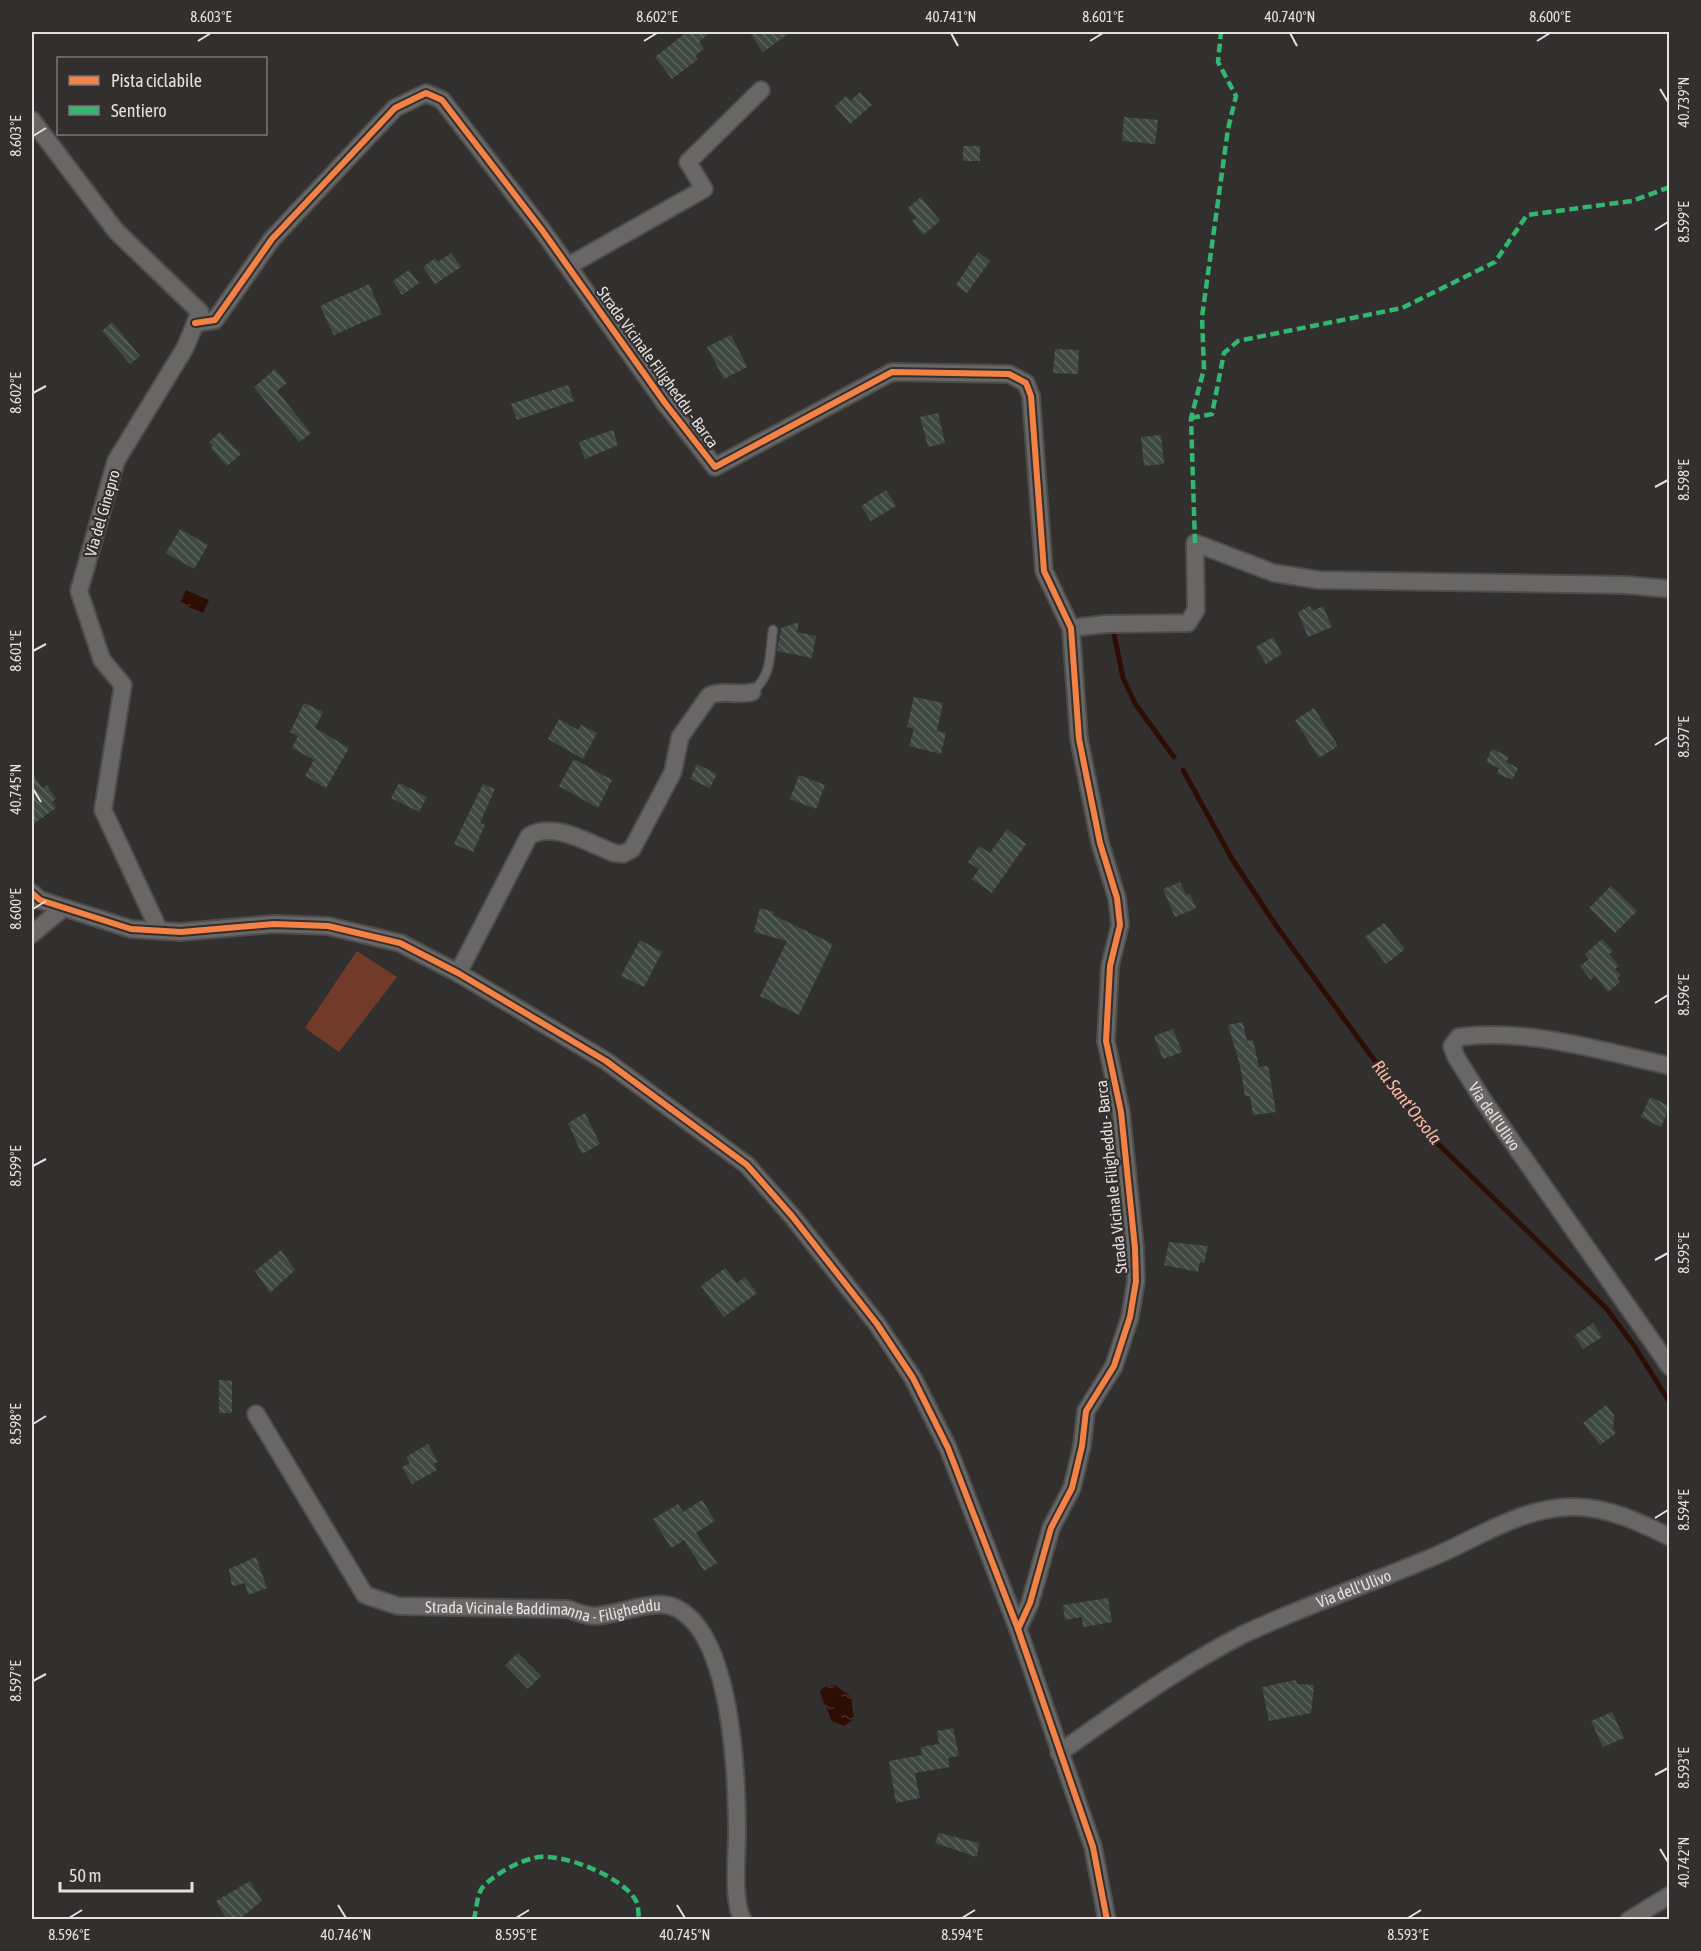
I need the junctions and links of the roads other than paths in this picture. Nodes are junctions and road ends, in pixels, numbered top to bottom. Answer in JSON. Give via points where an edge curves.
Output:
{"nodes":[{"id":1,"x":761,"y":90,"type":"dead end"},
{"id":2,"x":32,"y":120,"type":"edge"},
{"id":3,"x":568,"y":266,"type":"junction"},
{"id":4,"x":195,"y":323,"type":"junction"},
{"id":5,"x":1670,"y":588,"type":"edge"},
{"id":6,"x":1071,"y":628,"type":"junction"},
{"id":7,"x":773,"y":630,"type":"dead end"},
{"id":8,"x":752,"y":692,"type":"joint"},
{"id":9,"x":32,"y":893,"type":"edge"},
{"id":10,"x":63,"y":908,"type":"junction"},
{"id":11,"x":159,"y":930,"type":"junction"},
{"id":12,"x":32,"y":934,"type":"edge"},
{"id":13,"x":458,"y":973,"type":"junction"},
{"id":14,"x":1670,"y":1066,"type":"edge"},
{"id":15,"x":1670,"y":1367,"type":"edge"},
{"id":16,"x":256,"y":1414,"type":"dead end"},
{"id":17,"x":1670,"y":1537,"type":"edge"},
{"id":18,"x":1018,"y":1629,"type":"junction"},
{"id":19,"x":1059,"y":1753,"type":"junction"},
{"id":20,"x":1670,"y":1895,"type":"edge"},
{"id":21,"x":743,"y":1920,"type":"edge"},
{"id":22,"x":1107,"y":1920,"type":"edge"},
{"id":23,"x":1629,"y":1920,"type":"edge"}],
"edges":[{"from":1,"to":3,"type":"street","via":[[688,162],[704,189]]},
{"from":2,"to":4,"type":"street","via":[[116,231],[200,312]]},
{"from":3,"to":4,"type":"street","name":"Strada Vicinale Filigheddu - Barca","via":[[442,100],[426,93],[395,108],[272,239],[215,320]]},
{"from":3,"to":6,"type":"street","name":"Strada Vicinale Filigheddu - Barca","via":[[715,467],[892,372],[1019,377],[1031,396],[1044,571]]},
{"from":4,"to":11,"type":"street","name":"Via del Ginepro","via":[[185,348],[116,461],[79,591],[102,660],[123,685],[103,810]]},
{"from":5,"to":6,"type":"street","via":[[1319,580],[1274,573],[1195,543],[1196,610],[1188,623]]},
{"from":6,"to":18,"type":"street","name":"Strada Vicinale Filigheddu - Barca","via":[[1079,739],[1120,925],[1110,966],[1106,1041],[1120,1112],[1136,1281],[1130,1317],[1114,1366],[1086,1411],[1072,1488],[1050,1528],[1030,1603]]},
{"from":7,"to":8,"type":"lane","via":[[769,670],[763,683]]},
{"from":8,"to":13,"type":"street","via":[[709,696],[680,737],[673,772],[632,849],[623,855],[556,830],[540,830],[529,836]]},
{"from":9,"to":10,"type":"street"},
{"from":10,"to":11,"type":"street","via":[[131,929]]},
{"from":10,"to":12,"type":"street"},
{"from":11,"to":13,"type":"street","via":[[181,932],[274,924],[328,926],[400,943]]},
{"from":13,"to":18,"type":"street","via":[[606,1061],[747,1166],[792,1216],[877,1324],[913,1378],[948,1448]]},
{"from":14,"to":15,"type":"street","name":"Via dell'Ulivo","via":[[1550,1039],[1482,1034],[1459,1037],[1452,1046],[1489,1109]]},
{"from":16,"to":21,"type":"street","name":"Strada Vicinale Baddimanna - Filigheddu","via":[[365,1595],[398,1605],[568,1610],[593,1616],[669,1606],[686,1614],[721,1675],[733,1734],[737,1884]]},
{"from":17,"to":19,"type":"street","name":"Via dell'Ulivo","via":[[1622,1516],[1576,1507],[1533,1513],[1242,1636],[1150,1690]]},
{"from":18,"to":19,"type":"street"},
{"from":19,"to":22,"type":"street","via":[[1093,1847]]},
{"from":20,"to":23,"type":"street"}]}
